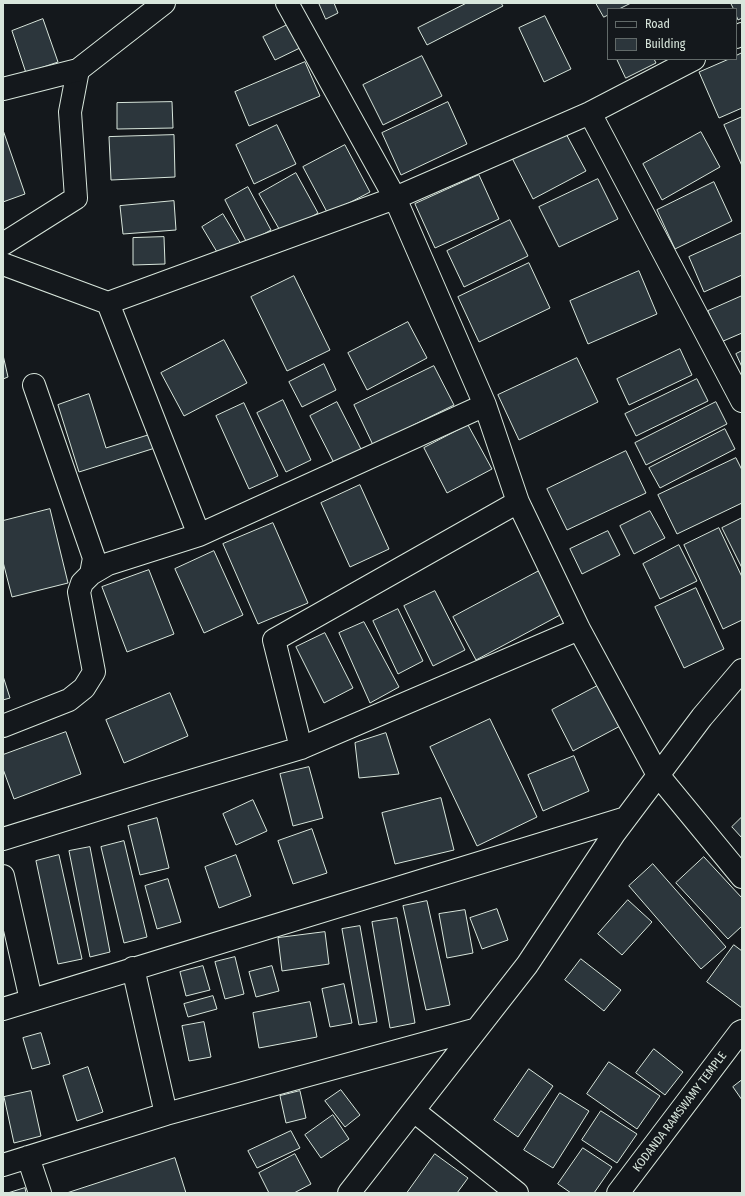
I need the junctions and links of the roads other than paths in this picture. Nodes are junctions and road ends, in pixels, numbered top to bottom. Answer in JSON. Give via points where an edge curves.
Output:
{"nodes":[{"id":1,"x":164,"y":3,"type":"edge"},
{"id":2,"x":287,"y":3,"type":"edge"},
{"id":3,"x":692,"y":60,"type":"edge"},
{"id":4,"x":78,"y":70,"type":"junction"},
{"id":5,"x":3,"y":88,"type":"edge"},
{"id":6,"x":590,"y":113,"type":"junction"},
{"id":7,"x":395,"y":198,"type":"junction"},
{"id":8,"x":3,"y":244,"type":"edge"},
{"id":9,"x":3,"y":264,"type":"edge"},
{"id":10,"x":108,"y":303,"type":"junction"},
{"id":11,"x":34,"y":385,"type":"dead end"},
{"id":12,"x":742,"y":401,"type":"edge"},
{"id":13,"x":484,"y":405,"type":"junction"},
{"id":14,"x":518,"y":502,"type":"junction"},
{"id":15,"x":198,"y":535,"type":"junction"},
{"id":16,"x":91,"y":574,"type":"junction"},
{"id":17,"x":579,"y":628,"type":"junction"},
{"id":18,"x":742,"y":670,"type":"edge"},
{"id":19,"x":3,"y":726,"type":"edge"},
{"id":20,"x":302,"y":748,"type":"junction"},
{"id":21,"x":658,"y":775,"type":"junction"},
{"id":22,"x":626,"y":818,"type":"junction"},
{"id":23,"x":3,"y":839,"type":"edge"},
{"id":24,"x":3,"y":876,"type":"edge"},
{"id":25,"x":742,"y":877,"type":"edge"},
{"id":26,"x":133,"y":968,"type":"junction"},
{"id":27,"x":31,"y":1000,"type":"junction"},
{"id":28,"x":3,"y":1009,"type":"edge"},
{"id":29,"x":477,"y":1030,"type":"junction"},
{"id":30,"x":742,"y":1031,"type":"edge"},
{"id":31,"x":414,"y":1111,"type":"junction"},
{"id":32,"x":166,"y":1114,"type":"junction"},
{"id":33,"x":28,"y":1157,"type":"junction"},
{"id":34,"x":3,"y":1165,"type":"edge"},
{"id":35,"x":40,"y":1193,"type":"edge"},
{"id":36,"x":349,"y":1193,"type":"edge"},
{"id":37,"x":518,"y":1193,"type":"edge"},
{"id":38,"x":618,"y":1193,"type":"edge"}],
"edges":[{"from":1,"to":4,"type":"street"},
{"from":2,"to":7,"type":"street"},
{"from":3,"to":6,"type":"street"},
{"from":4,"to":5,"type":"street"},
{"from":4,"to":8,"type":"street","via":[[70,112],[76,198]]},
{"from":6,"to":7,"type":"street"},
{"from":6,"to":12,"type":"street"},
{"from":7,"to":10,"type":"street"},
{"from":7,"to":13,"type":"street"},
{"from":9,"to":10,"type":"street"},
{"from":10,"to":15,"type":"street"},
{"from":11,"to":16,"type":"street","via":[[94,558]]},
{"from":13,"to":14,"type":"street"},
{"from":13,"to":15,"type":"street"},
{"from":14,"to":17,"type":"street"},
{"from":14,"to":20,"type":"street","via":[[274,640]]},
{"from":15,"to":16,"type":"street","via":[[108,564]]},
{"from":16,"to":19,"type":"street","via":[[82,583],[78,592],[94,672],[84,688],[69,700]]},
{"from":17,"to":20,"type":"street"},
{"from":17,"to":21,"type":"street"},
{"from":18,"to":21,"type":"street"},
{"from":20,"to":23,"type":"street"},
{"from":21,"to":22,"type":"street"},
{"from":21,"to":25,"type":"street"},
{"from":22,"to":26,"type":"street"},
{"from":22,"to":29,"type":"street","via":[[527,965]]},
{"from":24,"to":27,"type":"street"},
{"from":26,"to":27,"type":"street"},
{"from":26,"to":32,"type":"street"},
{"from":27,"to":28,"type":"street"},
{"from":29,"to":31,"type":"street"},
{"from":29,"to":32,"type":"street"},
{"from":30,"to":38,"type":"street","name":"KODANDA RAMSWAMY TEMPLE"},
{"from":31,"to":36,"type":"street"},
{"from":31,"to":37,"type":"street"},
{"from":32,"to":33,"type":"street"},
{"from":33,"to":34,"type":"street"},
{"from":33,"to":35,"type":"street"}]}
